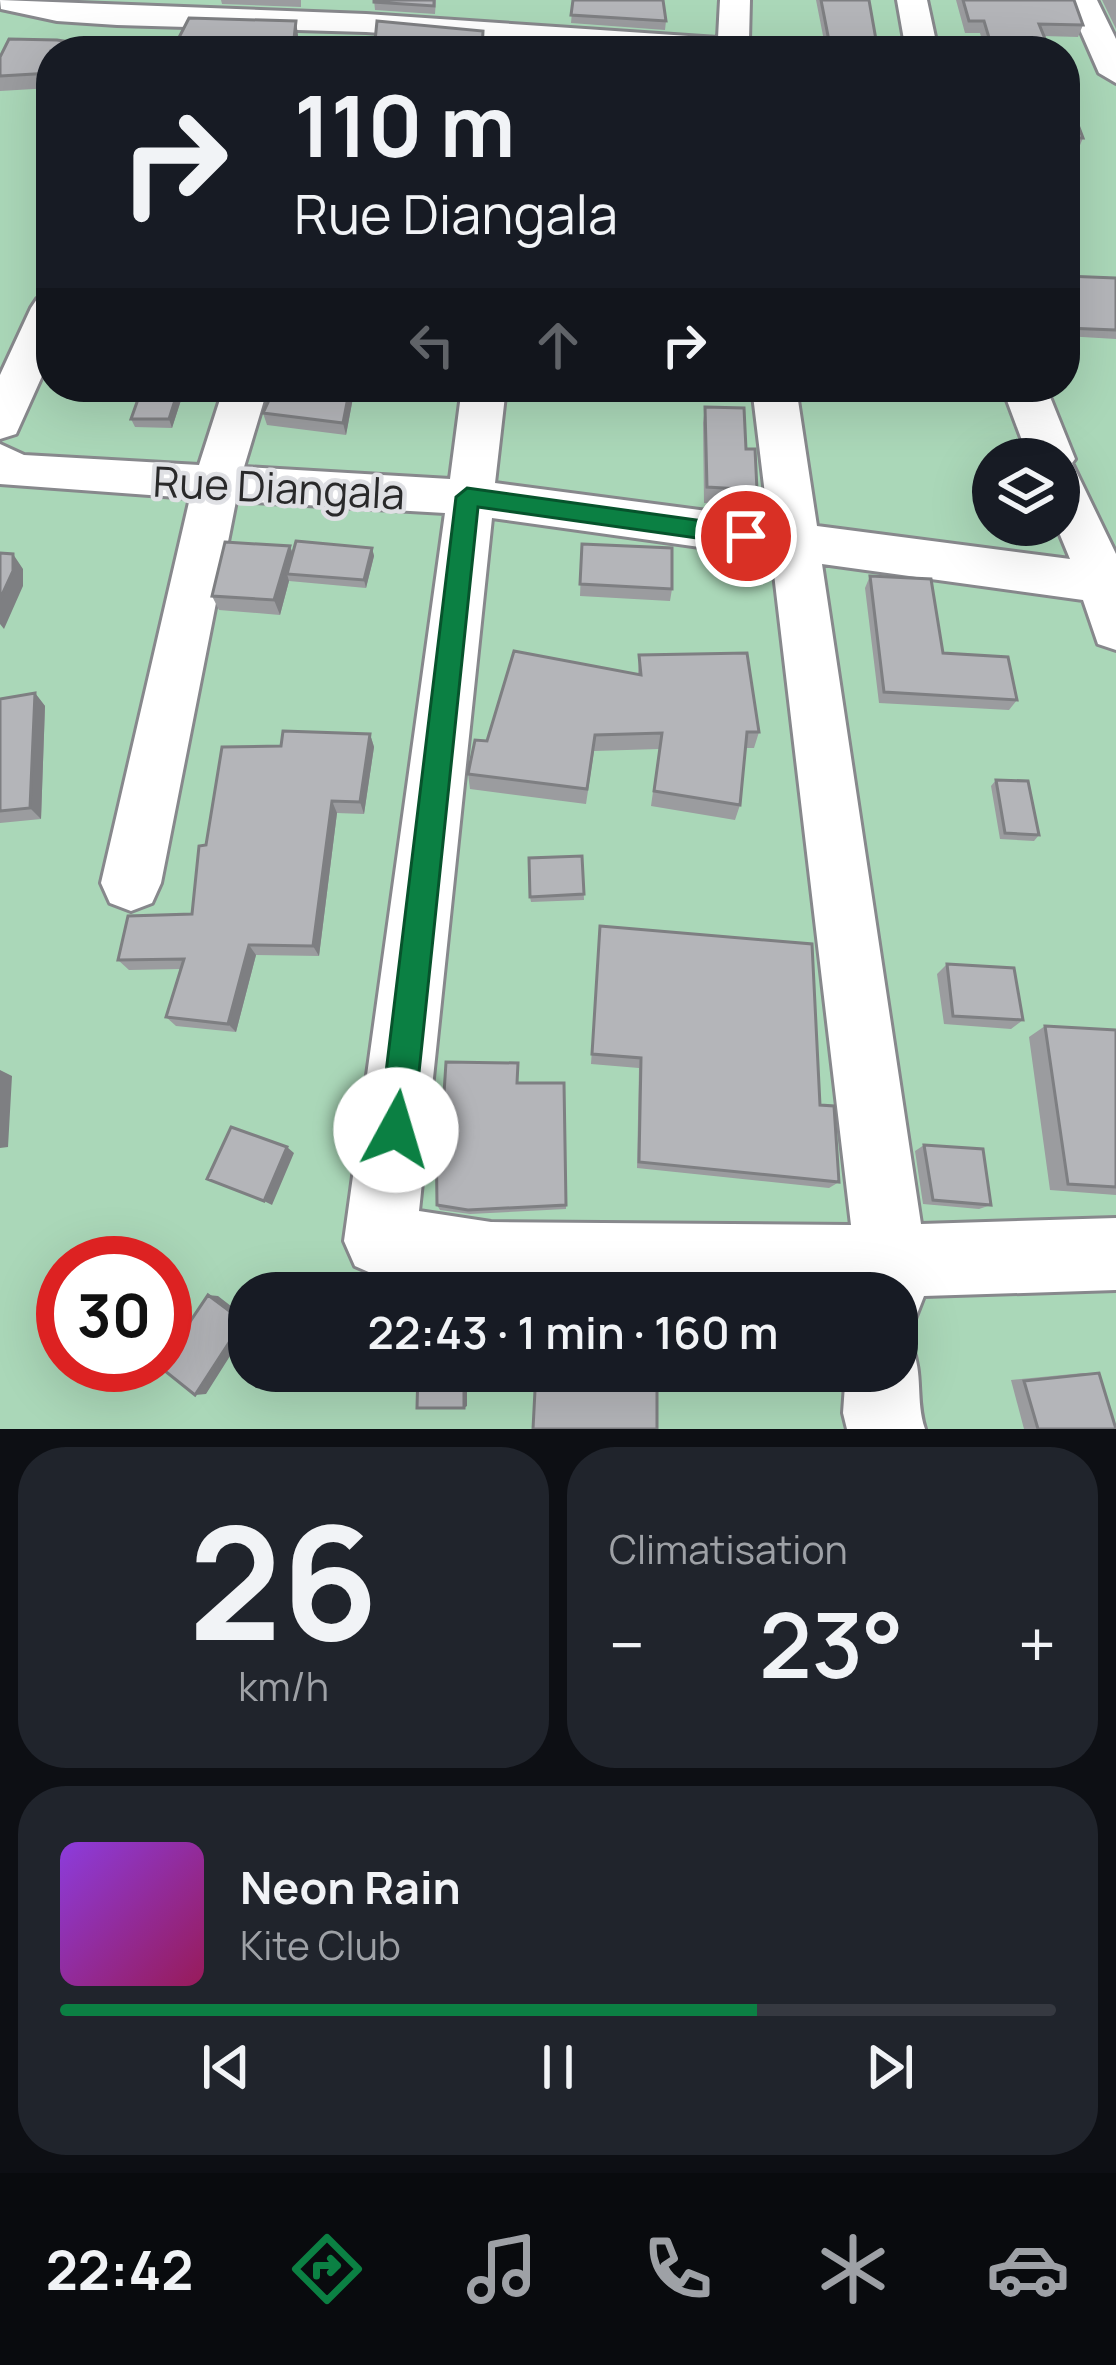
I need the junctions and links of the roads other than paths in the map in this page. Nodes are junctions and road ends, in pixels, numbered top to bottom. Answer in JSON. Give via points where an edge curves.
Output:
{"nodes":[{"id":1,"x":2,"y":0,"type":"edge"},
{"id":2,"x":735,"y":0,"type":"edge"},
{"id":3,"x":912,"y":0,"type":"edge"},
{"id":4,"x":1082,"y":0,"type":"edge"},
{"id":5,"x":20,"y":1,"type":"edge"},
{"id":6,"x":185,"y":8,"type":"edge"},
{"id":7,"x":173,"y":36,"type":"edge"},
{"id":8,"x":359,"y":36,"type":"edge"},
{"id":9,"x":733,"y":36,"type":"edge"},
{"id":10,"x":919,"y":36,"type":"edge"},
{"id":11,"x":1105,"y":76,"type":"edge"},
{"id":12,"x":36,"y":342,"type":"edge"},
{"id":13,"x":241,"y":402,"type":"edge"},
{"id":14,"x":482,"y":402,"type":"edge"},
{"id":15,"x":776,"y":402,"type":"edge"},
{"id":16,"x":1030,"y":402,"type":"edge"},
{"id":17,"x":0,"y":423,"type":"edge"},
{"id":18,"x":1044,"y":438,"type":"edge"},
{"id":19,"x":6,"y":466,"type":"edge"},
{"id":20,"x":216,"y":484,"type":"junction"},
{"id":21,"x":467,"y":497,"type":"junction"},
{"id":22,"x":1080,"y":525,"type":"edge"},
{"id":23,"x":793,"y":542,"type":"junction"},
{"id":24,"x":1112,"y":599,"type":"edge"},
{"id":25,"x":131,"y":883,"type":"dead end"},
{"id":26,"x":1116,"y":1254,"type":"edge"},
{"id":27,"x":785,"y":1272,"type":"edge"},
{"id":28,"x":889,"y":1272,"type":"edge"},
{"id":29,"x":918,"y":1274,"type":"edge"},
{"id":30,"x":882,"y":1392,"type":"edge"},
{"id":31,"x":886,"y":1429,"type":"edge"}],
"edges":[{"from":1,"to":5,"type":"street"},
{"from":2,"to":9,"type":"street"},
{"from":3,"to":10,"type":"street"},
{"from":4,"to":11,"type":"street"},
{"from":5,"to":6,"type":"street","via":[[58,12]]},
{"from":6,"to":7,"type":"street"},
{"from":6,"to":8,"type":"street"},
{"from":12,"to":17,"type":"street"},
{"from":13,"to":20,"type":"street"},
{"from":14,"to":21,"type":"street"},
{"from":15,"to":23,"type":"street"},
{"from":16,"to":18,"type":"street"},
{"from":19,"to":20,"type":"street","name":"Rue Diangala"},
{"from":20,"to":21,"type":"street","name":"Rue Diangala"},
{"from":20,"to":25,"type":"street"},
{"from":21,"to":23,"type":"street","name":"Rue Diangala"},
{"from":21,"to":27,"type":"street","via":[[380,1241],[491,1258]]},
{"from":22,"to":24,"type":"street"},
{"from":23,"to":24,"type":"street","name":"Rue Diangala"},
{"from":23,"to":28,"type":"street"},
{"from":26,"to":29,"type":"street"},
{"from":30,"to":31,"type":"street"}]}
